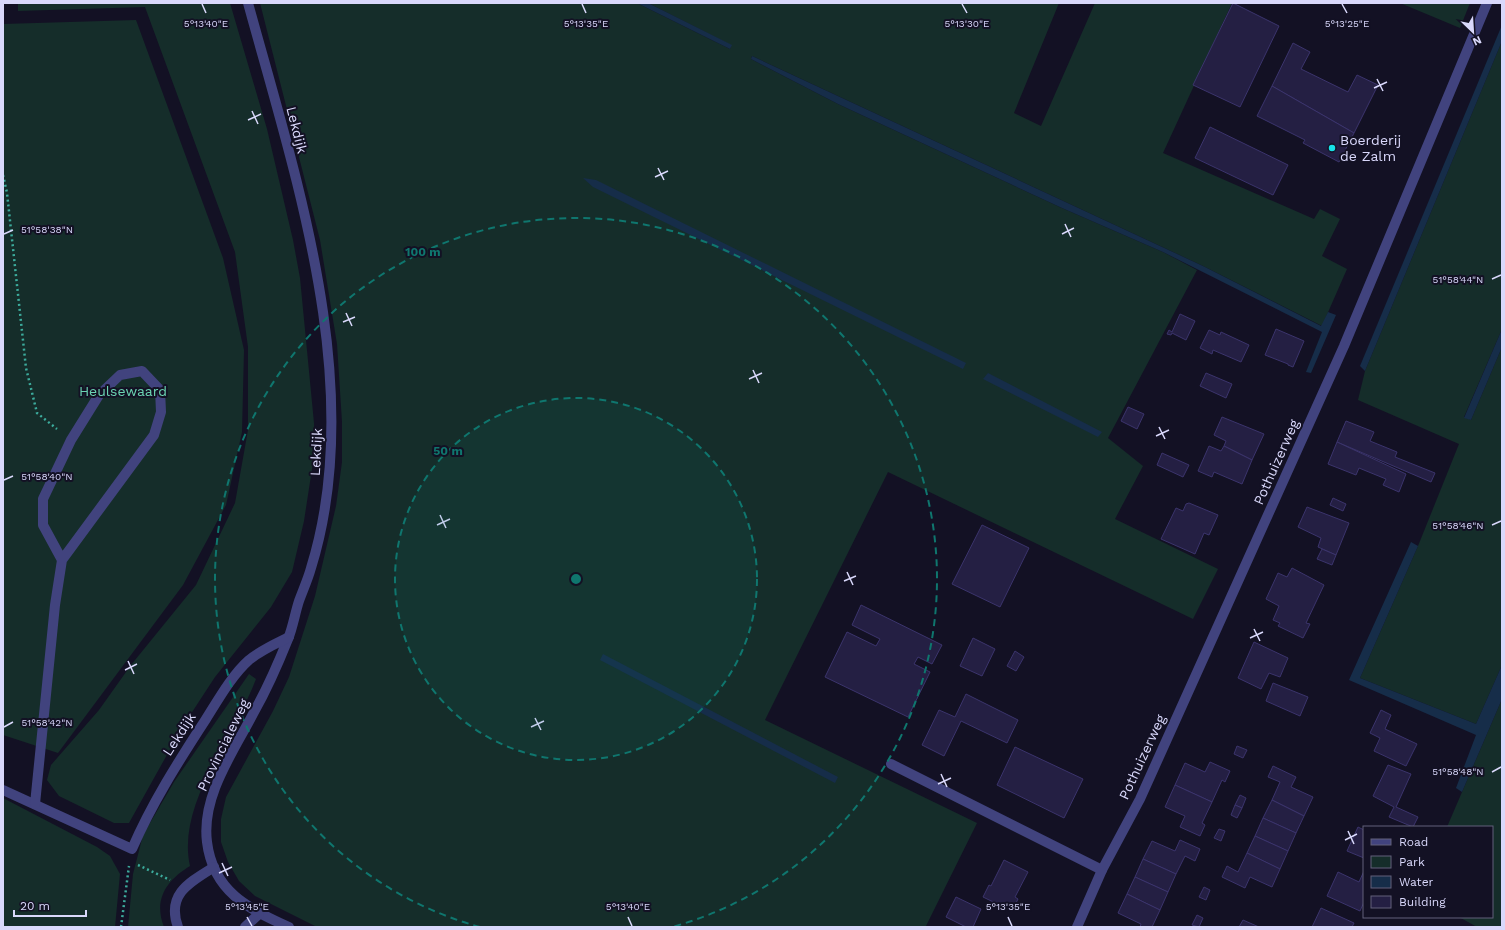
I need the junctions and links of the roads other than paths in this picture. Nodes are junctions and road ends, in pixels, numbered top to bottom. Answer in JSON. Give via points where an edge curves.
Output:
{"nodes":[{"id":1,"x":248,"y":3,"type":"edge"},
{"id":2,"x":1487,"y":3,"type":"edge"},
{"id":3,"x":62,"y":560,"type":"junction"},
{"id":4,"x":289,"y":637,"type":"junction"},
{"id":5,"x":891,"y":764,"type":"dead end"},
{"id":6,"x":3,"y":790,"type":"edge"},
{"id":7,"x":35,"y":804,"type":"junction"},
{"id":8,"x":214,"y":867,"type":"junction"},
{"id":9,"x":1102,"y":870,"type":"junction"},
{"id":10,"x":259,"y":914,"type":"junction"},
{"id":11,"x":178,"y":927,"type":"edge"},
{"id":12,"x":245,"y":927,"type":"edge"},
{"id":13,"x":288,"y":927,"type":"edge"},
{"id":14,"x":1077,"y":927,"type":"edge"}],
"edges":[{"from":1,"to":4,"type":"street","name":"Lekdijk","via":[[315,264],[326,344],[332,424],[330,470],[324,513],[312,567]]},
{"from":2,"to":9,"type":"street","name":"Pothuizerweg","via":[[1344,346],[1140,798]]},
{"from":3,"to":3,"type":"street","via":[[154,435],[161,412],[160,390],[142,372],[120,375],[99,395],[71,440],[43,499],[43,525]]},
{"from":3,"to":7,"type":"street","via":[[55,605]]},
{"from":4,"to":7,"type":"street","name":"Lekdijk","via":[[249,660],[218,700],[147,814],[132,849]]},
{"from":4,"to":8,"type":"street","name":"Provincialeweg","via":[[258,705],[216,785],[207,816],[207,842]]},
{"from":5,"to":9,"type":"street"},
{"from":6,"to":7,"type":"street"},
{"from":8,"to":10,"type":"street","name":"Provincialeweg","via":[[220,881],[233,897]]},
{"from":8,"to":11,"type":"street","via":[[189,883],[177,896],[174,908]]},
{"from":9,"to":14,"type":"street","name":"Pothuizerweg"},
{"from":10,"to":12,"type":"street"},
{"from":10,"to":13,"type":"street","name":"Provincialeweg"}]}
